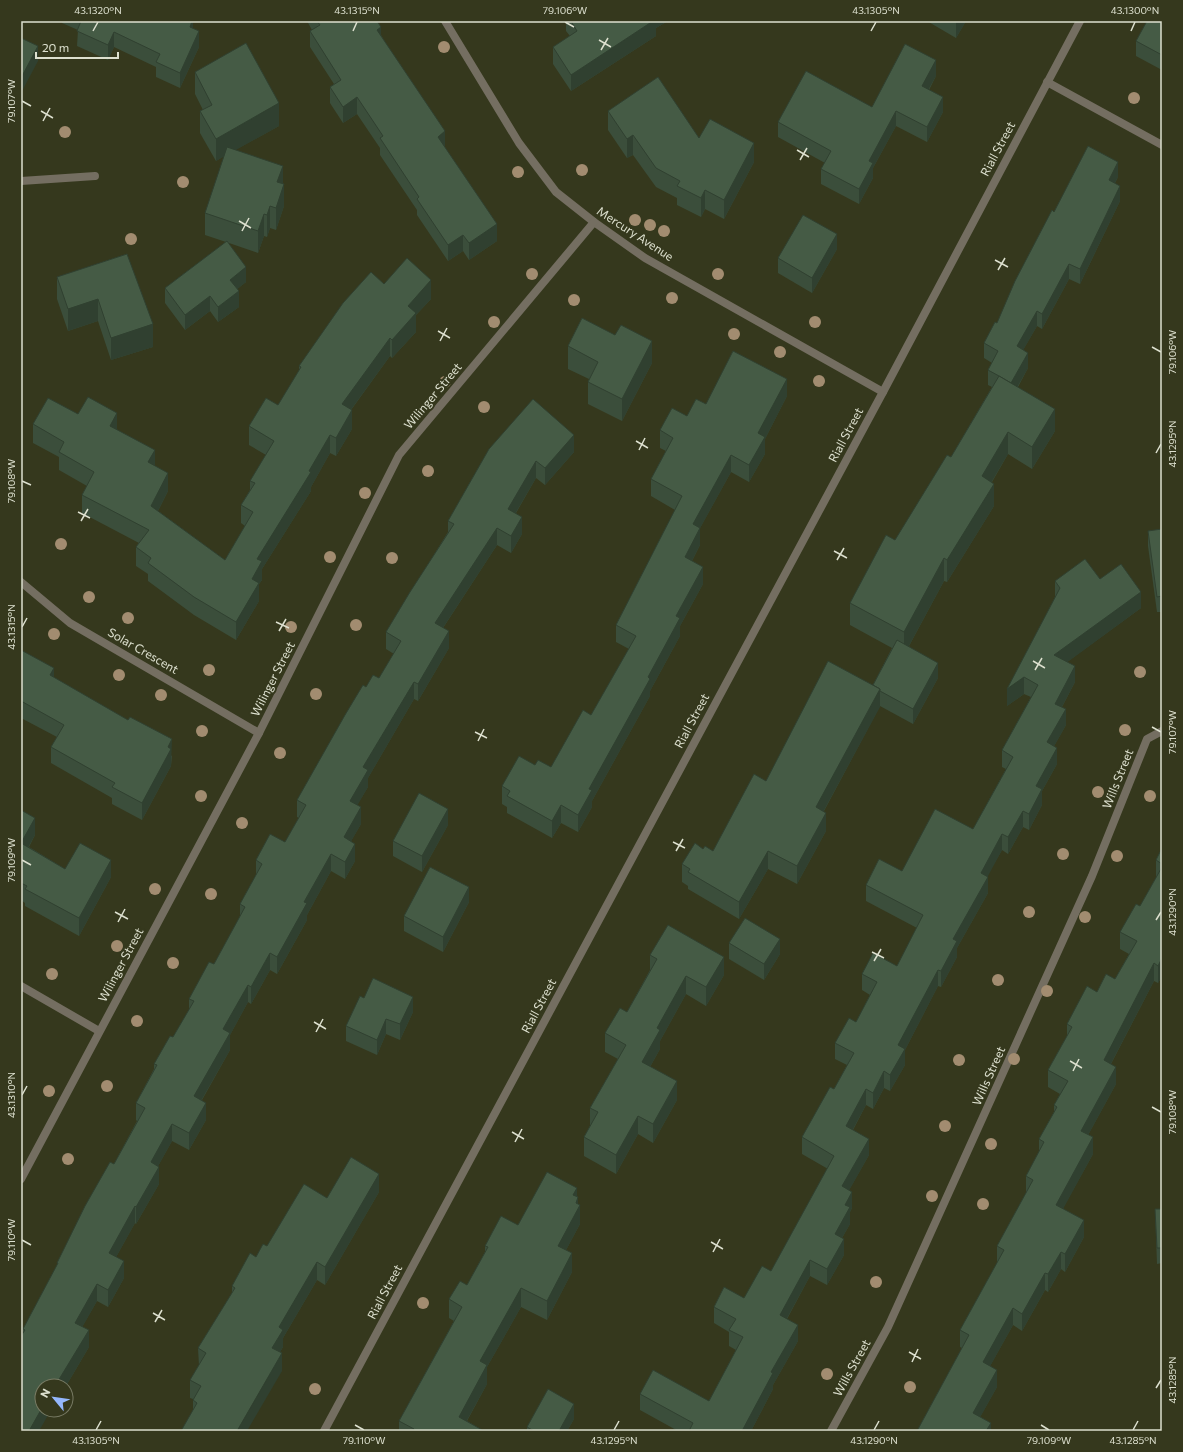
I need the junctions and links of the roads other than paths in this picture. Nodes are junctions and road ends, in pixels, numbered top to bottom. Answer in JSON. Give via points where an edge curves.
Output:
{"nodes":[{"id":1,"x":445,"y":21,"type":"edge"},
{"id":2,"x":1080,"y":21,"type":"edge"},
{"id":3,"x":1047,"y":82,"type":"junction"},
{"id":4,"x":1162,"y":145,"type":"edge"},
{"id":5,"x":95,"y":176,"type":"dead end"},
{"id":6,"x":21,"y":181,"type":"edge"},
{"id":7,"x":594,"y":222,"type":"junction"},
{"id":8,"x":883,"y":392,"type":"junction"},
{"id":9,"x":21,"y":582,"type":"edge"},
{"id":10,"x":1162,"y":731,"type":"edge"},
{"id":11,"x":259,"y":732,"type":"junction"},
{"id":12,"x":21,"y":986,"type":"edge"},
{"id":13,"x":99,"y":1031,"type":"junction"},
{"id":14,"x":21,"y":1179,"type":"edge"},
{"id":15,"x":324,"y":1431,"type":"edge"},
{"id":16,"x":831,"y":1431,"type":"edge"}],
"edges":[{"from":1,"to":7,"type":"street","name":"Mercury Avenue","via":[[519,144],[556,192]]},
{"from":2,"to":3,"type":"street","name":"Riall Street"},
{"from":3,"to":4,"type":"street"},
{"from":3,"to":8,"type":"street","name":"Riall Street"},
{"from":5,"to":6,"type":"street"},
{"from":7,"to":8,"type":"street","name":"Mercury Avenue","via":[[645,258]]},
{"from":7,"to":11,"type":"street","name":"Wilinger Street","via":[[399,455]]},
{"from":8,"to":15,"type":"street","name":"Riall Street"},
{"from":9,"to":11,"type":"street","name":"Solar Crescent","via":[[70,623]]},
{"from":10,"to":16,"type":"street","name":"Wills Street","via":[[1147,739],[1092,876],[888,1327]]},
{"from":11,"to":13,"type":"street","name":"Wilinger Street"},
{"from":12,"to":13,"type":"street"},
{"from":13,"to":14,"type":"street","name":"Wilinger Street"}]}
